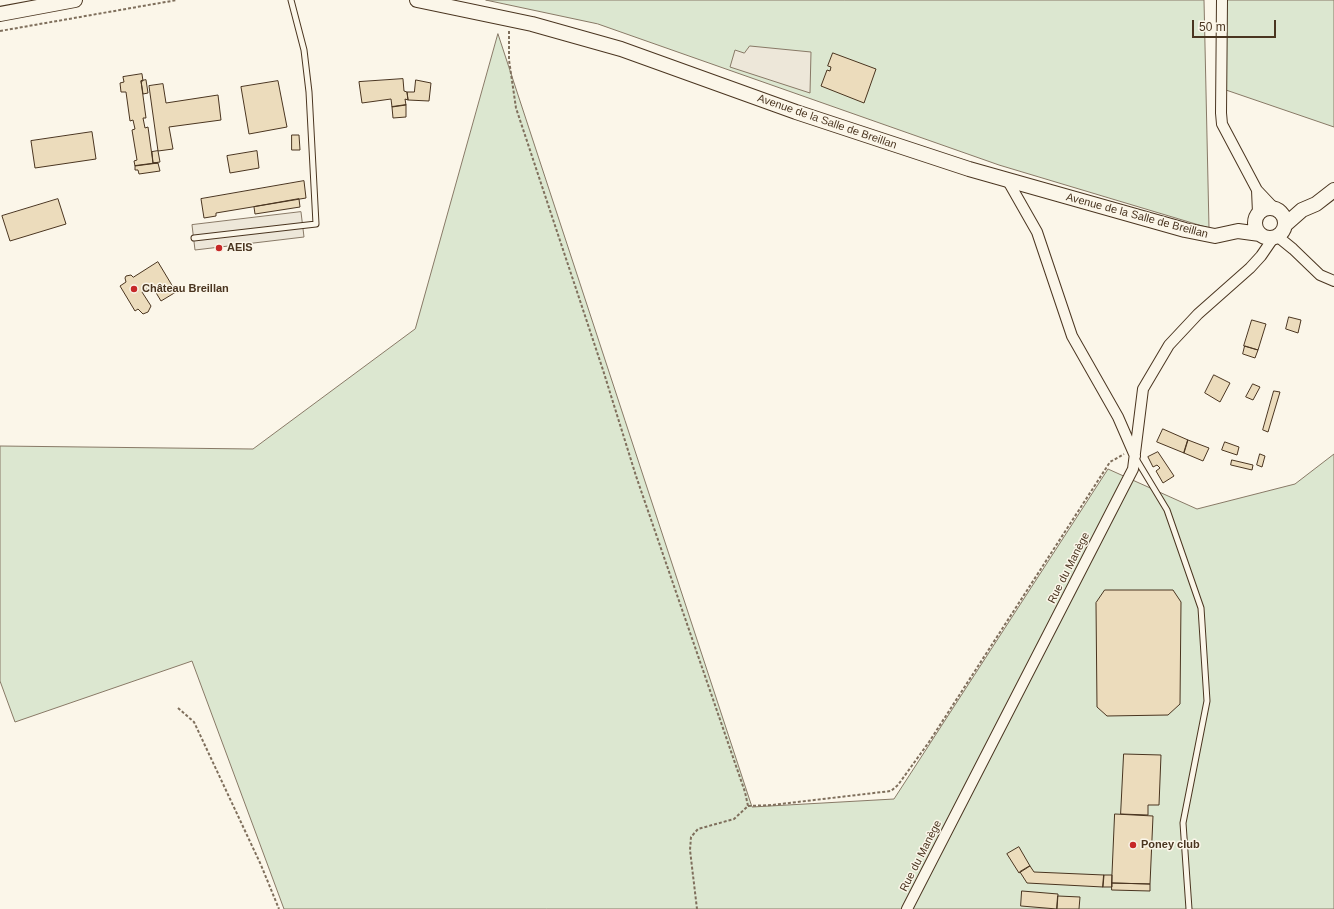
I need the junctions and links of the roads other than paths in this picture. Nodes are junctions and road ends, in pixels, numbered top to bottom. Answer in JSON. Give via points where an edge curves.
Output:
{"nodes":[{"id":1,"x":75,"y":0,"type":"edge"},
{"id":2,"x":291,"y":0,"type":"edge"},
{"id":3,"x":417,"y":0,"type":"edge"},
{"id":4,"x":1222,"y":0,"type":"edge"},
{"id":5,"x":0,"y":14,"type":"edge"},
{"id":6,"x":1008,"y":181,"type":"junction"},
{"id":7,"x":1257,"y":190,"type":"junction"},
{"id":8,"x":1334,"y":190,"type":"edge"},
{"id":9,"x":1275,"y":208,"type":"junction"},
{"id":10,"x":1302,"y":210,"type":"junction"},
{"id":11,"x":1258,"y":215,"type":"junction"},
{"id":12,"x":1238,"y":231,"type":"junction"},
{"id":13,"x":1274,"y":232,"type":"junction"},
{"id":14,"x":194,"y":238,"type":"dead end"},
{"id":15,"x":1334,"y":281,"type":"edge"},
{"id":16,"x":1133,"y":453,"type":"junction"},
{"id":17,"x":907,"y":909,"type":"edge"},
{"id":18,"x":1189,"y":909,"type":"edge"}],
"edges":[{"from":1,"to":5,"type":"street"},
{"from":2,"to":14,"type":"lane","via":[[304,50],[309,92],[316,224]]},
{"from":3,"to":6,"type":"street","name":"Avenue de la Salle de Breillan","via":[[510,20],[621,49],[796,112]]},
{"from":4,"to":7,"type":"street","via":[[1222,124]]},
{"from":6,"to":12,"type":"street","name":"Avenue de la Salle de Breillan","via":[[1185,230],[1215,236]]},
{"from":6,"to":16,"type":"street","via":[[1037,232],[1072,336],[1118,417]]},
{"from":7,"to":9,"type":"street"},
{"from":7,"to":11,"type":"street"},
{"from":8,"to":10,"type":"street","via":[[1316,204]]},
{"from":9,"to":10,"type":"street"},
{"from":9,"to":11,"type":"street","via":[[1264,209]]},
{"from":9,"to":13,"type":"street","via":[[1285,217]]},
{"from":10,"to":13,"type":"street"},
{"from":11,"to":12,"type":"street","name":"Avenue de la Salle de Breillan"},
{"from":11,"to":13,"type":"street","via":[[1255,226]]},
{"from":12,"to":13,"type":"street","name":"Avenue de la Salle de Breillan"},
{"from":13,"to":15,"type":"street","via":[[1320,275]]},
{"from":13,"to":16,"type":"street","name":"Rue du Manège","via":[[1261,256],[1250,268],[1198,314],[1169,345],[1143,389]]},
{"from":16,"to":17,"type":"street","name":"Rue du Manège","via":[[1133,469]]},
{"from":16,"to":18,"type":"lane","via":[[1167,510],[1201,608],[1207,701],[1183,823]]}]}
